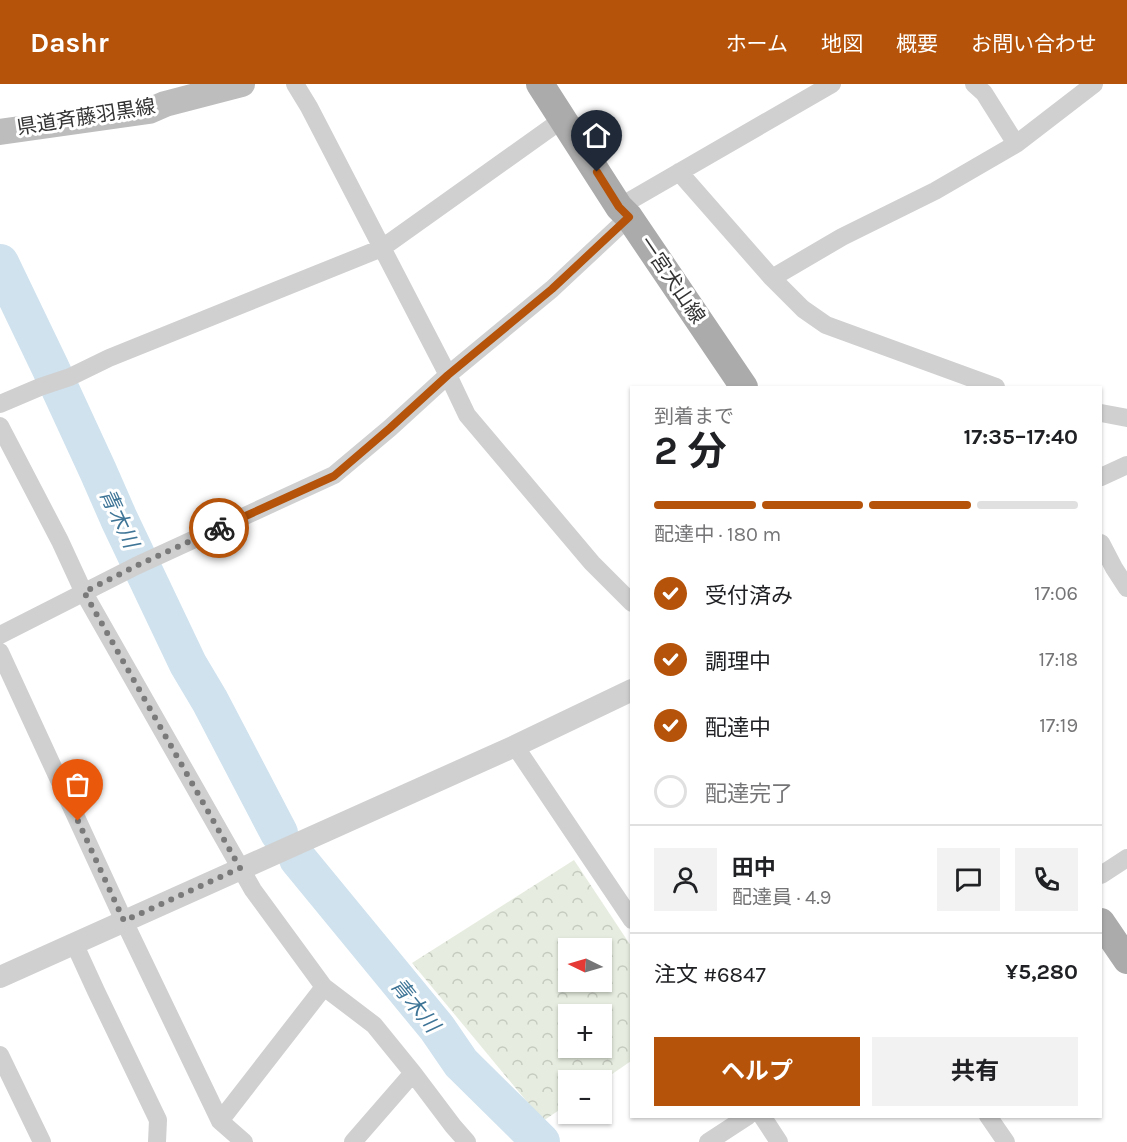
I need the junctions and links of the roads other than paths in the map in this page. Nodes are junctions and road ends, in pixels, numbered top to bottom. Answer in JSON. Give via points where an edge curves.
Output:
{"nodes":[{"id":1,"x":242,"y":84,"type":"edge"},
{"id":2,"x":295,"y":84,"type":"edge"},
{"id":3,"x":540,"y":84,"type":"edge"},
{"id":4,"x":832,"y":84,"type":"edge"},
{"id":5,"x":974,"y":84,"type":"edge"},
{"id":6,"x":1094,"y":84,"type":"edge"},
{"id":7,"x":563,"y":118,"type":"junction"},
{"id":8,"x":0,"y":132,"type":"edge"},
{"id":9,"x":1016,"y":144,"type":"junction"},
{"id":10,"x":679,"y":172,"type":"junction"},
{"id":11,"x":624,"y":212,"type":"junction"},
{"id":12,"x":382,"y":248,"type":"junction"},
{"id":13,"x":772,"y":278,"type":"junction"},
{"id":14,"x":448,"y":375,"type":"junction"},
{"id":15,"x":743,"y":386,"type":"edge"},
{"id":16,"x":993,"y":386,"type":"edge"},
{"id":17,"x":0,"y":404,"type":"edge"},
{"id":18,"x":1102,"y":413,"type":"edge"},
{"id":19,"x":1127,"y":418,"type":"edge"},
{"id":20,"x":0,"y":426,"type":"edge"},
{"id":21,"x":1127,"y":465,"type":"edge"},
{"id":22,"x":1102,"y":477,"type":"edge"},
{"id":23,"x":1102,"y":545,"type":"edge"},
{"id":24,"x":1127,"y":588,"type":"edge"},
{"id":25,"x":84,"y":592,"type":"junction"},
{"id":26,"x":630,"y":601,"type":"edge"},
{"id":27,"x":0,"y":635,"type":"edge"},
{"id":28,"x":0,"y":652,"type":"edge"},
{"id":29,"x":630,"y":691,"type":"edge"},
{"id":30,"x":515,"y":746,"type":"junction"},
{"id":31,"x":1127,"y":858,"type":"edge"},
{"id":32,"x":240,"y":868,"type":"junction"},
{"id":33,"x":1102,"y":875,"type":"edge"},
{"id":34,"x":630,"y":917,"type":"edge"},
{"id":35,"x":124,"y":921,"type":"junction"},
{"id":36,"x":1102,"y":923,"type":"edge"},
{"id":37,"x":74,"y":943,"type":"junction"},
{"id":38,"x":1127,"y":960,"type":"edge"},
{"id":39,"x":0,"y":977,"type":"edge"},
{"id":40,"x":324,"y":987,"type":"junction"},
{"id":41,"x":0,"y":1055,"type":"edge"},
{"id":42,"x":413,"y":1072,"type":"junction"},
{"id":43,"x":745,"y":1118,"type":"edge"},
{"id":44,"x":763,"y":1118,"type":"edge"},
{"id":45,"x":989,"y":1118,"type":"edge"},
{"id":46,"x":220,"y":1122,"type":"junction"},
{"id":47,"x":42,"y":1142,"type":"edge"},
{"id":48,"x":157,"y":1142,"type":"edge"},
{"id":49,"x":244,"y":1142,"type":"edge"},
{"id":50,"x":353,"y":1142,"type":"edge"},
{"id":51,"x":467,"y":1142,"type":"edge"},
{"id":52,"x":708,"y":1142,"type":"edge"},
{"id":53,"x":779,"y":1142,"type":"edge"},
{"id":54,"x":1006,"y":1142,"type":"edge"}],
"edges":[{"from":1,"to":8,"type":"main road","name":"県道斉藤羽黒線","via":[[149,111]]},
{"from":2,"to":12,"type":"street"},
{"from":3,"to":7,"type":"main road","name":"一宮犬山線"},
{"from":4,"to":10,"type":"street"},
{"from":5,"to":9,"type":"street","via":[[984,93]]},
{"from":6,"to":9,"type":"street"},
{"from":7,"to":11,"type":"main road","name":"一宮犬山線"},
{"from":7,"to":12,"type":"street"},
{"from":9,"to":13,"type":"street"},
{"from":10,"to":11,"type":"street"},
{"from":10,"to":13,"type":"street"},
{"from":11,"to":14,"type":"street","via":[[552,289]]},
{"from":11,"to":15,"type":"main road","name":"一宮犬山線"},
{"from":12,"to":14,"type":"street"},
{"from":12,"to":17,"type":"street"},
{"from":13,"to":16,"type":"street","via":[[803,309],[826,325]]},
{"from":14,"to":25,"type":"street","via":[[334,476]]},
{"from":14,"to":26,"type":"street","via":[[467,415],[592,563]]},
{"from":18,"to":19,"type":"street"},
{"from":20,"to":25,"type":"street"},
{"from":21,"to":22,"type":"street"},
{"from":23,"to":24,"type":"street"},
{"from":25,"to":27,"type":"street"},
{"from":25,"to":32,"type":"street"},
{"from":28,"to":35,"type":"street"},
{"from":29,"to":30,"type":"street"},
{"from":30,"to":32,"type":"street"},
{"from":30,"to":34,"type":"street"},
{"from":31,"to":33,"type":"street"},
{"from":32,"to":35,"type":"street"},
{"from":32,"to":40,"type":"street"},
{"from":35,"to":37,"type":"street"},
{"from":35,"to":46,"type":"street"},
{"from":36,"to":38,"type":"main road"},
{"from":37,"to":39,"type":"street"},
{"from":37,"to":48,"type":"street","via":[[158,1120]]},
{"from":40,"to":42,"type":"street","via":[[374,1025]]},
{"from":40,"to":46,"type":"street"},
{"from":41,"to":47,"type":"street"},
{"from":42,"to":50,"type":"street"},
{"from":42,"to":51,"type":"street"},
{"from":43,"to":52,"type":"street"},
{"from":44,"to":53,"type":"street"},
{"from":45,"to":54,"type":"street"},
{"from":46,"to":49,"type":"street"}]}
